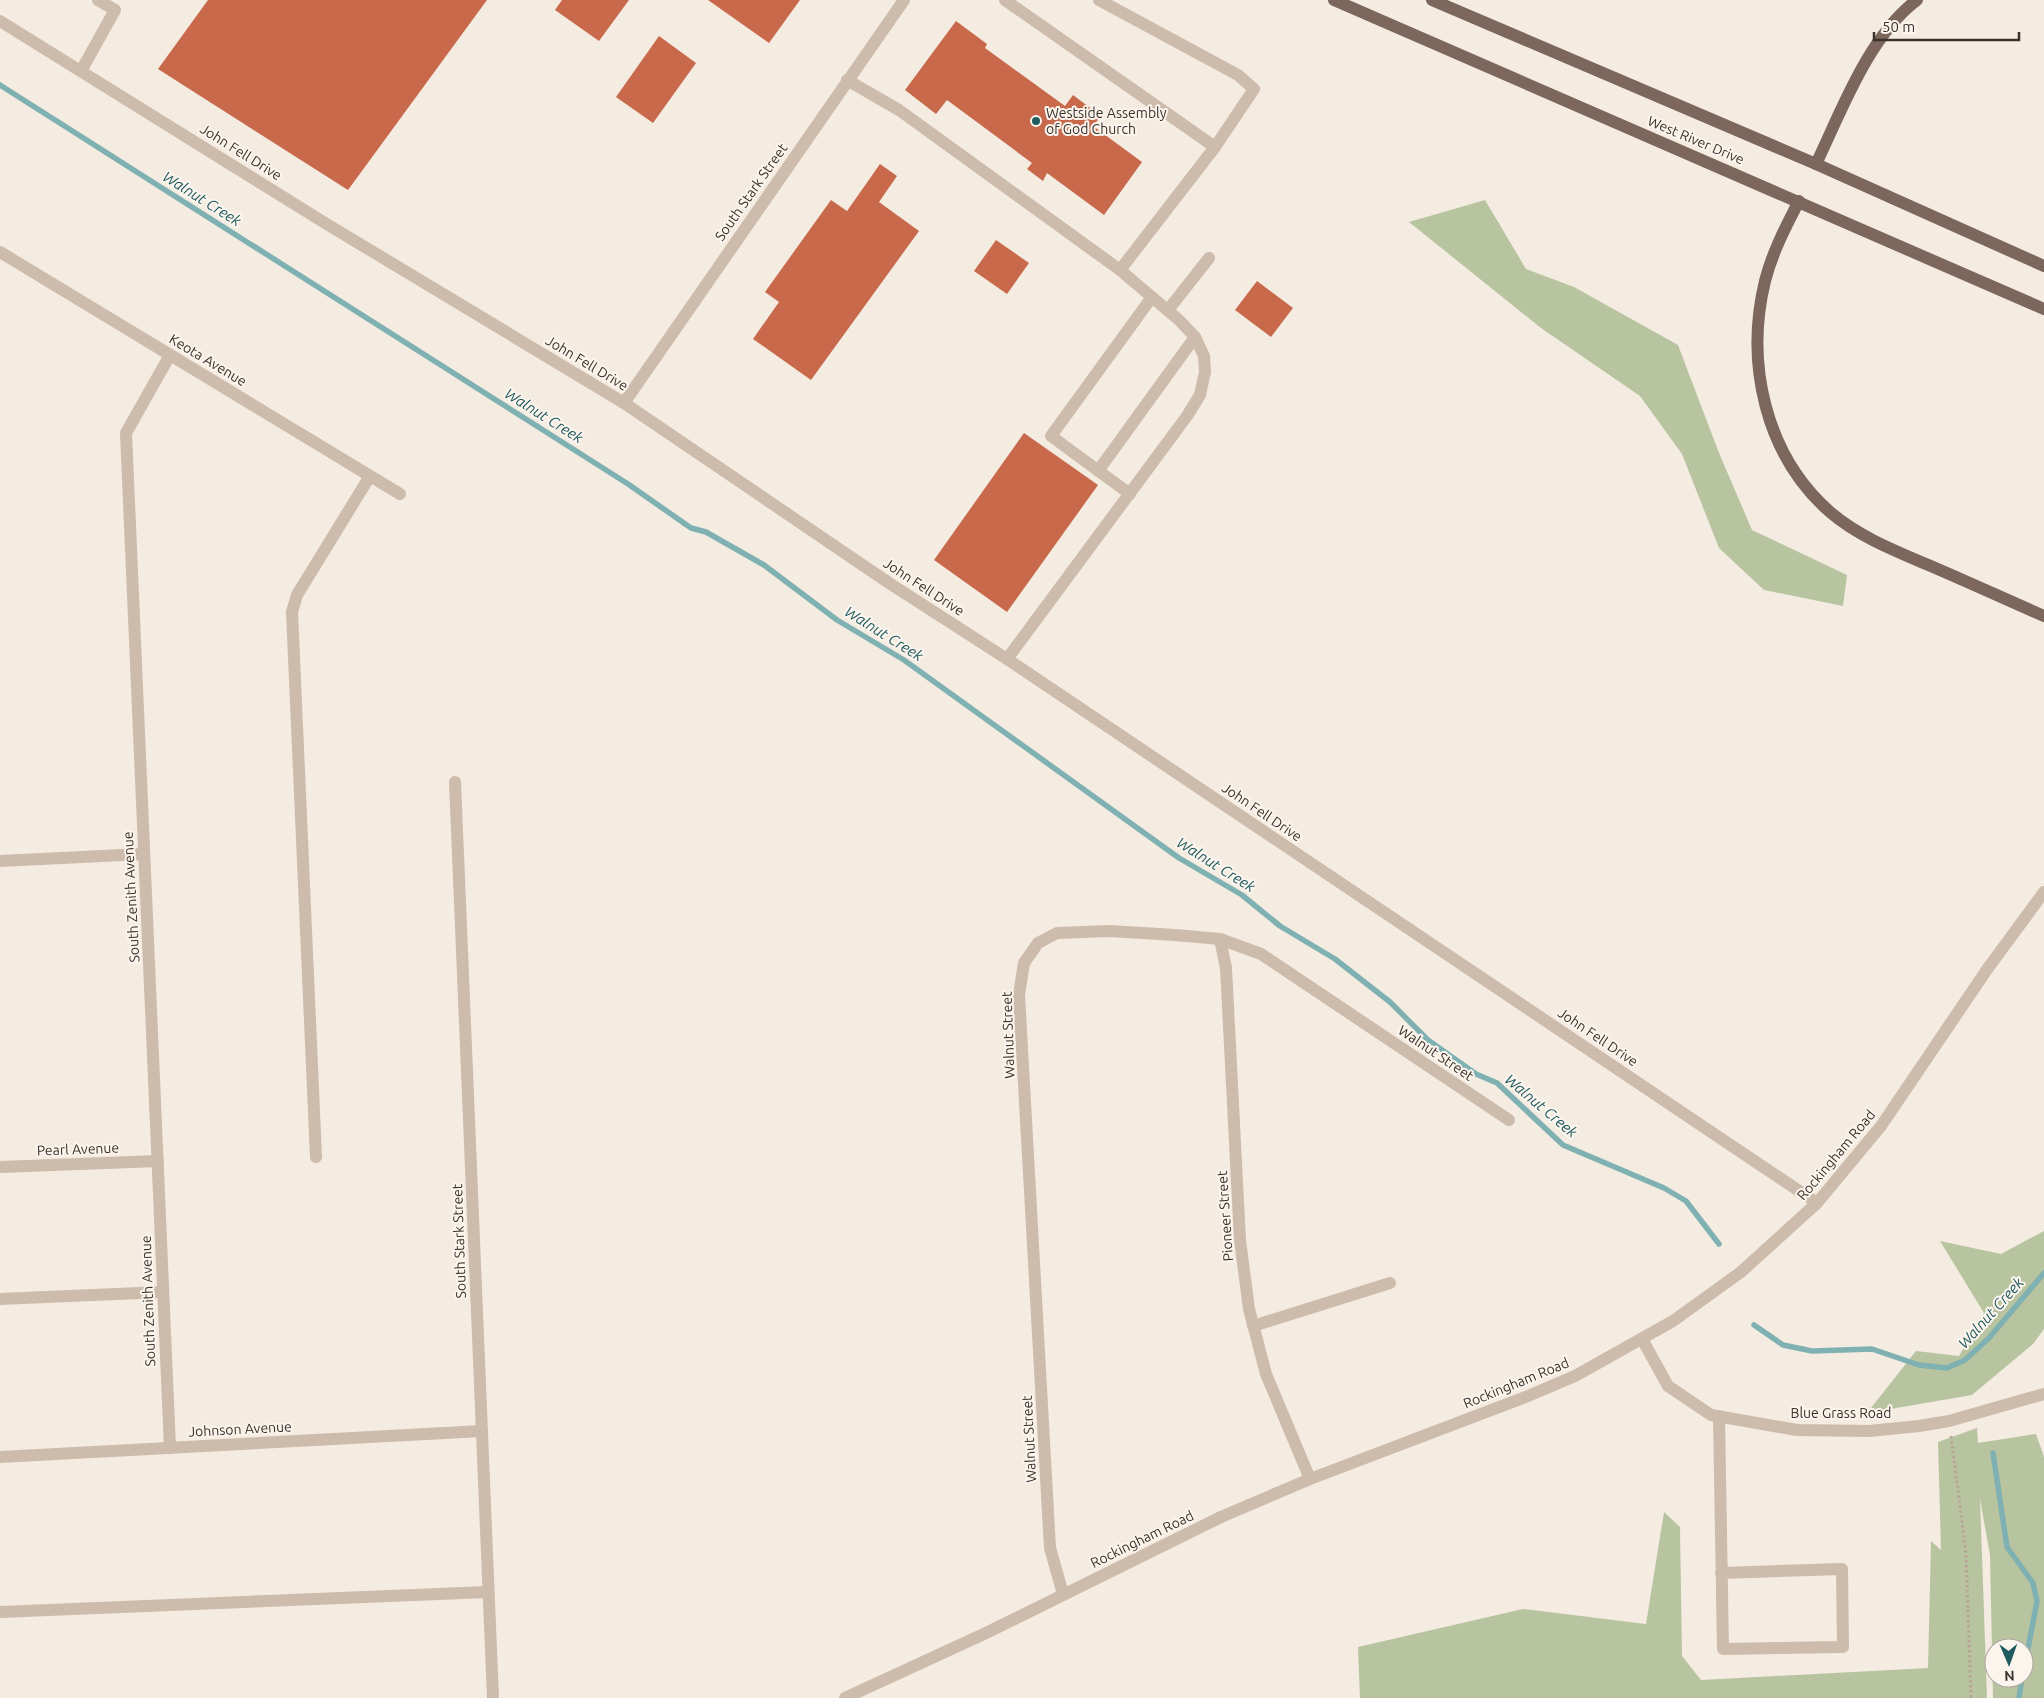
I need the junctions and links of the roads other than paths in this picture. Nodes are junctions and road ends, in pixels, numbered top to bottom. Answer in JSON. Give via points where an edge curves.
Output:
{"nodes":[{"id":1,"x":98,"y":0,"type":"edge"},
{"id":2,"x":904,"y":0,"type":"edge"},
{"id":3,"x":1004,"y":0,"type":"edge"},
{"id":4,"x":1099,"y":0,"type":"edge"},
{"id":5,"x":1334,"y":0,"type":"edge"},
{"id":6,"x":1432,"y":0,"type":"edge"},
{"id":7,"x":1917,"y":0,"type":"edge"},
{"id":8,"x":0,"y":21,"type":"edge"},
{"id":9,"x":81,"y":71,"type":"junction"},
{"id":10,"x":847,"y":80,"type":"junction"},
{"id":11,"x":1215,"y":147,"type":"junction"},
{"id":12,"x":1816,"y":164,"type":"junction"},
{"id":13,"x":1799,"y":201,"type":"junction"},
{"id":14,"x":0,"y":252,"type":"edge"},
{"id":15,"x":1208,"y":258,"type":"dead end"},
{"id":16,"x":2044,"y":266,"type":"edge"},
{"id":17,"x":1120,"y":270,"type":"junction"},
{"id":18,"x":1152,"y":297,"type":"junction"},
{"id":19,"x":2044,"y":309,"type":"edge"},
{"id":20,"x":1168,"y":310,"type":"junction"},
{"id":21,"x":1195,"y":337,"type":"junction"},
{"id":22,"x":170,"y":355,"type":"junction"},
{"id":23,"x":624,"y":403,"type":"junction"},
{"id":24,"x":1098,"y":471,"type":"junction"},
{"id":25,"x":370,"y":476,"type":"junction"},
{"id":26,"x":400,"y":494,"type":"dead end"},
{"id":27,"x":1130,"y":494,"type":"junction"},
{"id":28,"x":2044,"y":616,"type":"edge"},
{"id":29,"x":1007,"y":659,"type":"junction"},
{"id":30,"x":455,"y":782,"type":"dead end"},
{"id":31,"x":144,"y":854,"type":"junction"},
{"id":32,"x":0,"y":861,"type":"edge"},
{"id":33,"x":2044,"y":892,"type":"edge"},
{"id":34,"x":1220,"y":939,"type":"junction"},
{"id":35,"x":1509,"y":1120,"type":"dead end"},
{"id":36,"x":316,"y":1157,"type":"dead end"},
{"id":37,"x":158,"y":1161,"type":"junction"},
{"id":38,"x":0,"y":1167,"type":"edge"},
{"id":39,"x":1817,"y":1203,"type":"junction"},
{"id":40,"x":1390,"y":1283,"type":"dead end"},
{"id":41,"x":163,"y":1292,"type":"junction"},
{"id":42,"x":0,"y":1299,"type":"edge"},
{"id":43,"x":1253,"y":1326,"type":"junction"},
{"id":44,"x":1642,"y":1338,"type":"junction"},
{"id":45,"x":2044,"y":1394,"type":"edge"},
{"id":46,"x":1719,"y":1416,"type":"junction"},
{"id":47,"x":482,"y":1432,"type":"junction"},
{"id":48,"x":170,"y":1448,"type":"junction"},
{"id":49,"x":0,"y":1457,"type":"edge"},
{"id":50,"x":1310,"y":1479,"type":"junction"},
{"id":51,"x":1722,"y":1573,"type":"junction"},
{"id":52,"x":488,"y":1592,"type":"junction"},
{"id":53,"x":1063,"y":1594,"type":"junction"},
{"id":54,"x":0,"y":1612,"type":"edge"},
{"id":55,"x":493,"y":1698,"type":"edge"},
{"id":56,"x":845,"y":1698,"type":"edge"}],
"edges":[{"from":1,"to":9,"type":"street","via":[[115,10]]},
{"from":2,"to":10,"type":"street","name":"South Stark Street"},
{"from":3,"to":11,"type":"street"},
{"from":4,"to":11,"type":"street","via":[[1238,76],[1254,88]]},
{"from":5,"to":13,"type":"main road","name":"West River Drive"},
{"from":6,"to":12,"type":"main road","name":"West River Drive"},
{"from":7,"to":12,"type":"main road","via":[[1905,9],[1879,40]]},
{"from":8,"to":9,"type":"street","name":"John Fell Drive"},
{"from":9,"to":23,"type":"street","name":"John Fell Drive"},
{"from":10,"to":17,"type":"street","via":[[899,110]]},
{"from":10,"to":23,"type":"street","name":"South Stark Street"},
{"from":11,"to":17,"type":"street"},
{"from":12,"to":16,"type":"main road","name":"West River Drive"},
{"from":13,"to":19,"type":"main road","name":"West River Drive"},
{"from":13,"to":28,"type":"main road","via":[[1765,280],[1759,316],[1763,403],[1777,443],[1801,480],[1830,512],[1863,535]]},
{"from":14,"to":22,"type":"street","name":"Keota Avenue"},
{"from":15,"to":20,"type":"street"},
{"from":17,"to":18,"type":"street"},
{"from":18,"to":20,"type":"street"},
{"from":18,"to":24,"type":"street","via":[[1050,436]]},
{"from":20,"to":21,"type":"street"},
{"from":21,"to":24,"type":"street"},
{"from":21,"to":27,"type":"street","via":[[1204,356],[1205,372],[1200,394]]},
{"from":22,"to":25,"type":"street","name":"Keota Avenue"},
{"from":22,"to":31,"type":"street","name":"South Zenith Avenue","via":[[126,433]]},
{"from":23,"to":29,"type":"street","name":"John Fell Drive"},
{"from":24,"to":27,"type":"street"},
{"from":25,"to":26,"type":"street","name":"Keota Avenue"},
{"from":25,"to":36,"type":"street","via":[[297,595],[292,612]]},
{"from":27,"to":29,"type":"street"},
{"from":29,"to":39,"type":"street","name":"John Fell Drive"},
{"from":30,"to":47,"type":"street","name":"South Stark Street"},
{"from":31,"to":32,"type":"street"},
{"from":31,"to":37,"type":"street","name":"South Zenith Avenue"},
{"from":33,"to":39,"type":"street","name":"Rockingham Road","via":[[1988,968],[1881,1126]]},
{"from":34,"to":35,"type":"street","name":"Walnut Street","via":[[1261,954]]},
{"from":34,"to":43,"type":"street","name":"Pioneer Street","via":[[1226,968],[1240,1240]]},
{"from":34,"to":53,"type":"street","name":"Walnut Street","via":[[1175,934],[1058,933],[1038,942],[1024,963],[1019,995],[1050,1548]]},
{"from":37,"to":38,"type":"street","name":"Pearl Avenue"},
{"from":37,"to":41,"type":"street","name":"South Zenith Avenue"},
{"from":39,"to":44,"type":"street","name":"Rockingham Road","via":[[1741,1272]]},
{"from":40,"to":43,"type":"street"},
{"from":41,"to":42,"type":"street"},
{"from":41,"to":48,"type":"street","name":"South Zenith Avenue"},
{"from":43,"to":50,"type":"street","name":"Pioneer Street","via":[[1266,1374]]},
{"from":44,"to":46,"type":"street","name":"Blue Grass Road","via":[[1668,1386],[1711,1415]]},
{"from":44,"to":50,"type":"street","name":"Rockingham Road","via":[[1575,1376],[1528,1396]]},
{"from":45,"to":46,"type":"street","name":"Blue Grass Road","via":[[1949,1421],[1869,1431],[1797,1430]]},
{"from":46,"to":51,"type":"street"},
{"from":47,"to":48,"type":"street","name":"Johnson Avenue"},
{"from":47,"to":52,"type":"street","name":"South Stark Street"},
{"from":48,"to":49,"type":"street","name":"Johnson Avenue"},
{"from":50,"to":53,"type":"street","name":"Rockingham Road","via":[[1221,1517]]},
{"from":51,"to":51,"type":"street","via":[[1723,1649],[1844,1647],[1842,1569]]},
{"from":52,"to":54,"type":"street"},
{"from":52,"to":55,"type":"street","name":"South Stark Street"},
{"from":53,"to":56,"type":"street","name":"Rockingham Road"}]}
